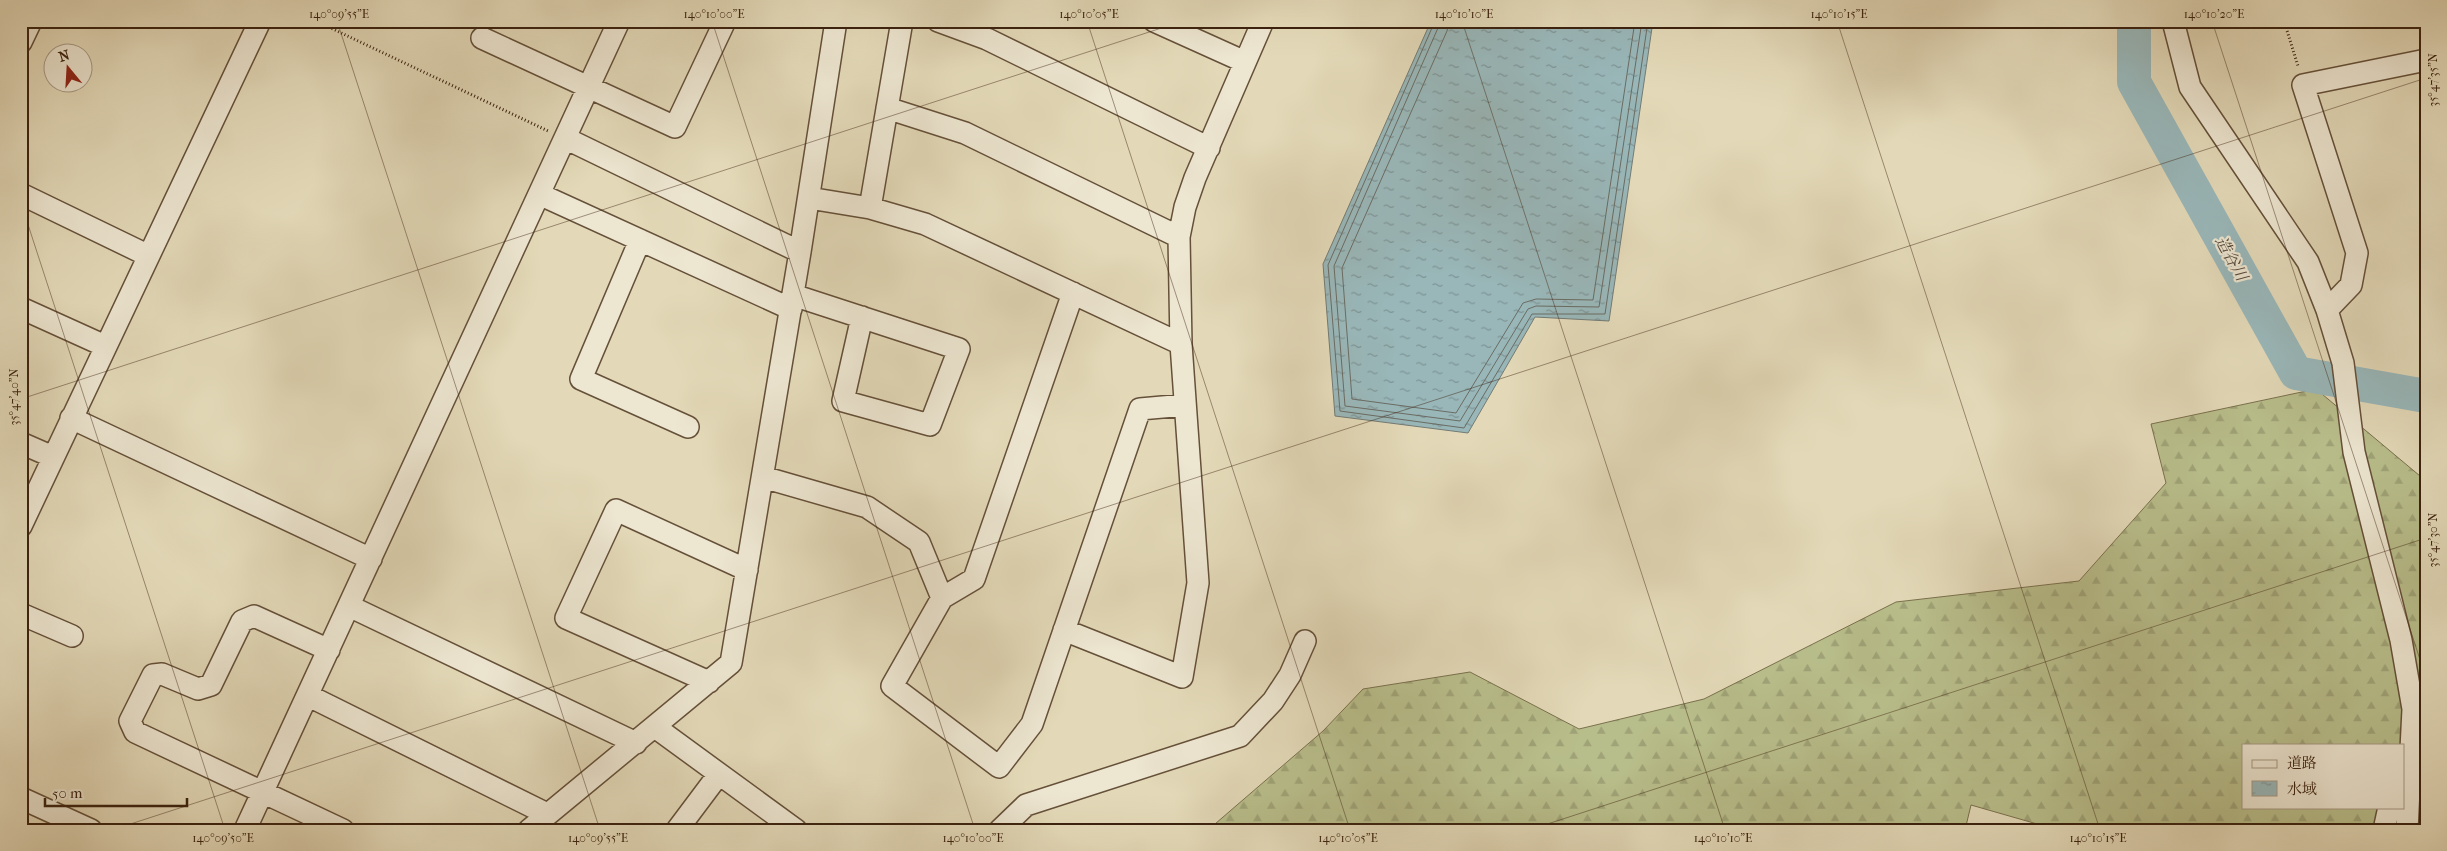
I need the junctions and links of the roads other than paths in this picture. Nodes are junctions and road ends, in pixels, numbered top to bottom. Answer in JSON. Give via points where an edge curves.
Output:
{"nodes":[{"id":1,"x":31,"y":21,"type":"edge"},
{"id":2,"x":260,"y":21,"type":"edge"},
{"id":3,"x":619,"y":21,"type":"edge"},
{"id":4,"x":725,"y":21,"type":"edge"},
{"id":5,"x":836,"y":21,"type":"edge"},
{"id":6,"x":902,"y":21,"type":"edge"},
{"id":7,"x":938,"y":21,"type":"edge"},
{"id":8,"x":1154,"y":21,"type":"edge"},
{"id":9,"x":1263,"y":21,"type":"edge"},
{"id":10,"x":2173,"y":21,"type":"edge"},
{"id":11,"x":482,"y":38,"type":"dead end"},
{"id":12,"x":21,"y":42,"type":"edge"},
{"id":13,"x":2426,"y":60,"type":"edge"},
{"id":14,"x":1246,"y":62,"type":"junction"},
{"id":15,"x":588,"y":88,"type":"junction"},
{"id":16,"x":887,"y":108,"type":"junction"},
{"id":17,"x":565,"y":138,"type":"junction"},
{"id":18,"x":1209,"y":148,"type":"junction"},
{"id":19,"x":21,"y":194,"type":"edge"},
{"id":20,"x":539,"y":194,"type":"junction"},
{"id":21,"x":809,"y":198,"type":"junction"},
{"id":22,"x":870,"y":208,"type":"junction"},
{"id":23,"x":1179,"y":237,"type":"junction"},
{"id":24,"x":640,"y":240,"type":"junction"},
{"id":25,"x":800,"y":252,"type":"junction"},
{"id":26,"x":148,"y":255,"type":"junction"},
{"id":27,"x":1073,"y":293,"type":"junction"},
{"id":28,"x":792,"y":302,"type":"junction"},
{"id":29,"x":21,"y":308,"type":"edge"},
{"id":30,"x":2327,"y":310,"type":"junction"},
{"id":31,"x":862,"y":317,"type":"junction"},
{"id":32,"x":1181,"y":344,"type":"junction"},
{"id":33,"x":105,"y":346,"type":"junction"},
{"id":34,"x":1185,"y":405,"type":"junction"},
{"id":35,"x":71,"y":418,"type":"junction"},
{"id":36,"x":688,"y":427,"type":"dead end"},
{"id":37,"x":21,"y":443,"type":"edge"},
{"id":38,"x":53,"y":457,"type":"junction"},
{"id":39,"x":763,"y":477,"type":"junction"},
{"id":40,"x":21,"y":526,"type":"edge"},
{"id":41,"x":371,"y":559,"type":"junction"},
{"id":42,"x":747,"y":570,"type":"junction"},
{"id":43,"x":942,"y":598,"type":"junction"},
{"id":44,"x":349,"y":606,"type":"junction"},
{"id":45,"x":21,"y":614,"type":"edge"},
{"id":46,"x":1064,"y":630,"type":"junction"},
{"id":47,"x":72,"y":636,"type":"dead end"},
{"id":48,"x":1305,"y":641,"type":"dead end"},
{"id":49,"x":329,"y":650,"type":"junction"},
{"id":50,"x":709,"y":682,"type":"junction"},
{"id":51,"x":308,"y":696,"type":"junction"},
{"id":52,"x":656,"y":727,"type":"junction"},
{"id":53,"x":636,"y":743,"type":"junction"},
{"id":54,"x":2406,"y":766,"type":"edge"},
{"id":55,"x":719,"y":774,"type":"junction"},
{"id":56,"x":262,"y":793,"type":"junction"},
{"id":57,"x":21,"y":798,"type":"edge"},
{"id":58,"x":2389,"y":808,"type":"edge"},
{"id":59,"x":547,"y":814,"type":"junction"},
{"id":60,"x":92,"y":830,"type":"edge"},
{"id":61,"x":245,"y":830,"type":"edge"},
{"id":62,"x":343,"y":830,"type":"edge"},
{"id":63,"x":529,"y":830,"type":"edge"},
{"id":64,"x":677,"y":830,"type":"edge"},
{"id":65,"x":796,"y":830,"type":"edge"},
{"id":66,"x":1000,"y":830,"type":"edge"},
{"id":67,"x":2384,"y":830,"type":"edge"},
{"id":68,"x":2407,"y":830,"type":"edge"}],
"edges":[{"from":1,"to":12,"type":"street"},
{"from":2,"to":26,"type":"street"},
{"from":3,"to":15,"type":"street"},
{"from":4,"to":15,"type":"street","via":[[675,127]]},
{"from":5,"to":21,"type":"street"},
{"from":6,"to":16,"type":"street"},
{"from":7,"to":18,"type":"street","via":[[986,39]]},
{"from":8,"to":14,"type":"street"},
{"from":9,"to":14,"type":"street"},
{"from":10,"to":30,"type":"street","via":[[2190,86],[2308,262]]},
{"from":11,"to":15,"type":"street"},
{"from":13,"to":30,"type":"street","via":[[2303,85],[2357,253],[2351,285]]},
{"from":14,"to":18,"type":"street"},
{"from":15,"to":17,"type":"street"},
{"from":16,"to":22,"type":"street"},
{"from":16,"to":23,"type":"street","via":[[964,133]]},
{"from":17,"to":20,"type":"street"},
{"from":17,"to":25,"type":"street"},
{"from":18,"to":23,"type":"street","via":[[1187,200]]},
{"from":19,"to":26,"type":"street"},
{"from":20,"to":24,"type":"street"},
{"from":20,"to":41,"type":"street"},
{"from":21,"to":22,"type":"street"},
{"from":21,"to":25,"type":"street"},
{"from":22,"to":27,"type":"street","via":[[924,224]]},
{"from":23,"to":32,"type":"street"},
{"from":24,"to":28,"type":"street"},
{"from":24,"to":36,"type":"street","via":[[581,379]]},
{"from":25,"to":28,"type":"street"},
{"from":26,"to":33,"type":"street"},
{"from":27,"to":32,"type":"street"},
{"from":27,"to":43,"type":"street","via":[[974,579]]},
{"from":28,"to":31,"type":"street"},
{"from":28,"to":39,"type":"street"},
{"from":29,"to":33,"type":"street"},
{"from":30,"to":54,"type":"street","via":[[2343,363],[2354,452],[2401,640],[2413,709]]},
{"from":31,"to":31,"type":"street","via":[[959,349],[930,425],[843,401]]},
{"from":32,"to":34,"type":"street"},
{"from":33,"to":35,"type":"street"},
{"from":34,"to":46,"type":"street","via":[[1140,409]]},
{"from":34,"to":46,"type":"street","via":[[1198,583],[1182,677]]},
{"from":35,"to":38,"type":"street"},
{"from":35,"to":41,"type":"street"},
{"from":37,"to":38,"type":"street"},
{"from":38,"to":40,"type":"street"},
{"from":39,"to":42,"type":"street"},
{"from":39,"to":43,"type":"street","via":[[867,507],[919,542]]},
{"from":41,"to":44,"type":"street"},
{"from":42,"to":50,"type":"street","via":[[731,663]]},
{"from":42,"to":50,"type":"street","via":[[616,510],[566,618]]},
{"from":43,"to":46,"type":"street","via":[[892,686],[999,767],[1032,724]]},
{"from":44,"to":49,"type":"street"},
{"from":44,"to":53,"type":"street"},
{"from":45,"to":47,"type":"street"},
{"from":48,"to":66,"type":"street","via":[[1290,675],[1273,701],[1240,736],[1026,805]]},
{"from":49,"to":51,"type":"street"},
{"from":49,"to":56,"type":"street","via":[[254,616],[242,621],[211,685],[198,689],[162,674],[153,675],[130,721],[135,732]]},
{"from":50,"to":52,"type":"street"},
{"from":51,"to":56,"type":"street"},
{"from":51,"to":59,"type":"street"},
{"from":52,"to":53,"type":"street"},
{"from":52,"to":55,"type":"street"},
{"from":53,"to":59,"type":"street"},
{"from":54,"to":68,"type":"street"},
{"from":55,"to":64,"type":"street"},
{"from":55,"to":65,"type":"street"},
{"from":56,"to":61,"type":"street"},
{"from":56,"to":62,"type":"street"},
{"from":57,"to":60,"type":"street"},
{"from":58,"to":67,"type":"street"},
{"from":59,"to":63,"type":"street"}]}
